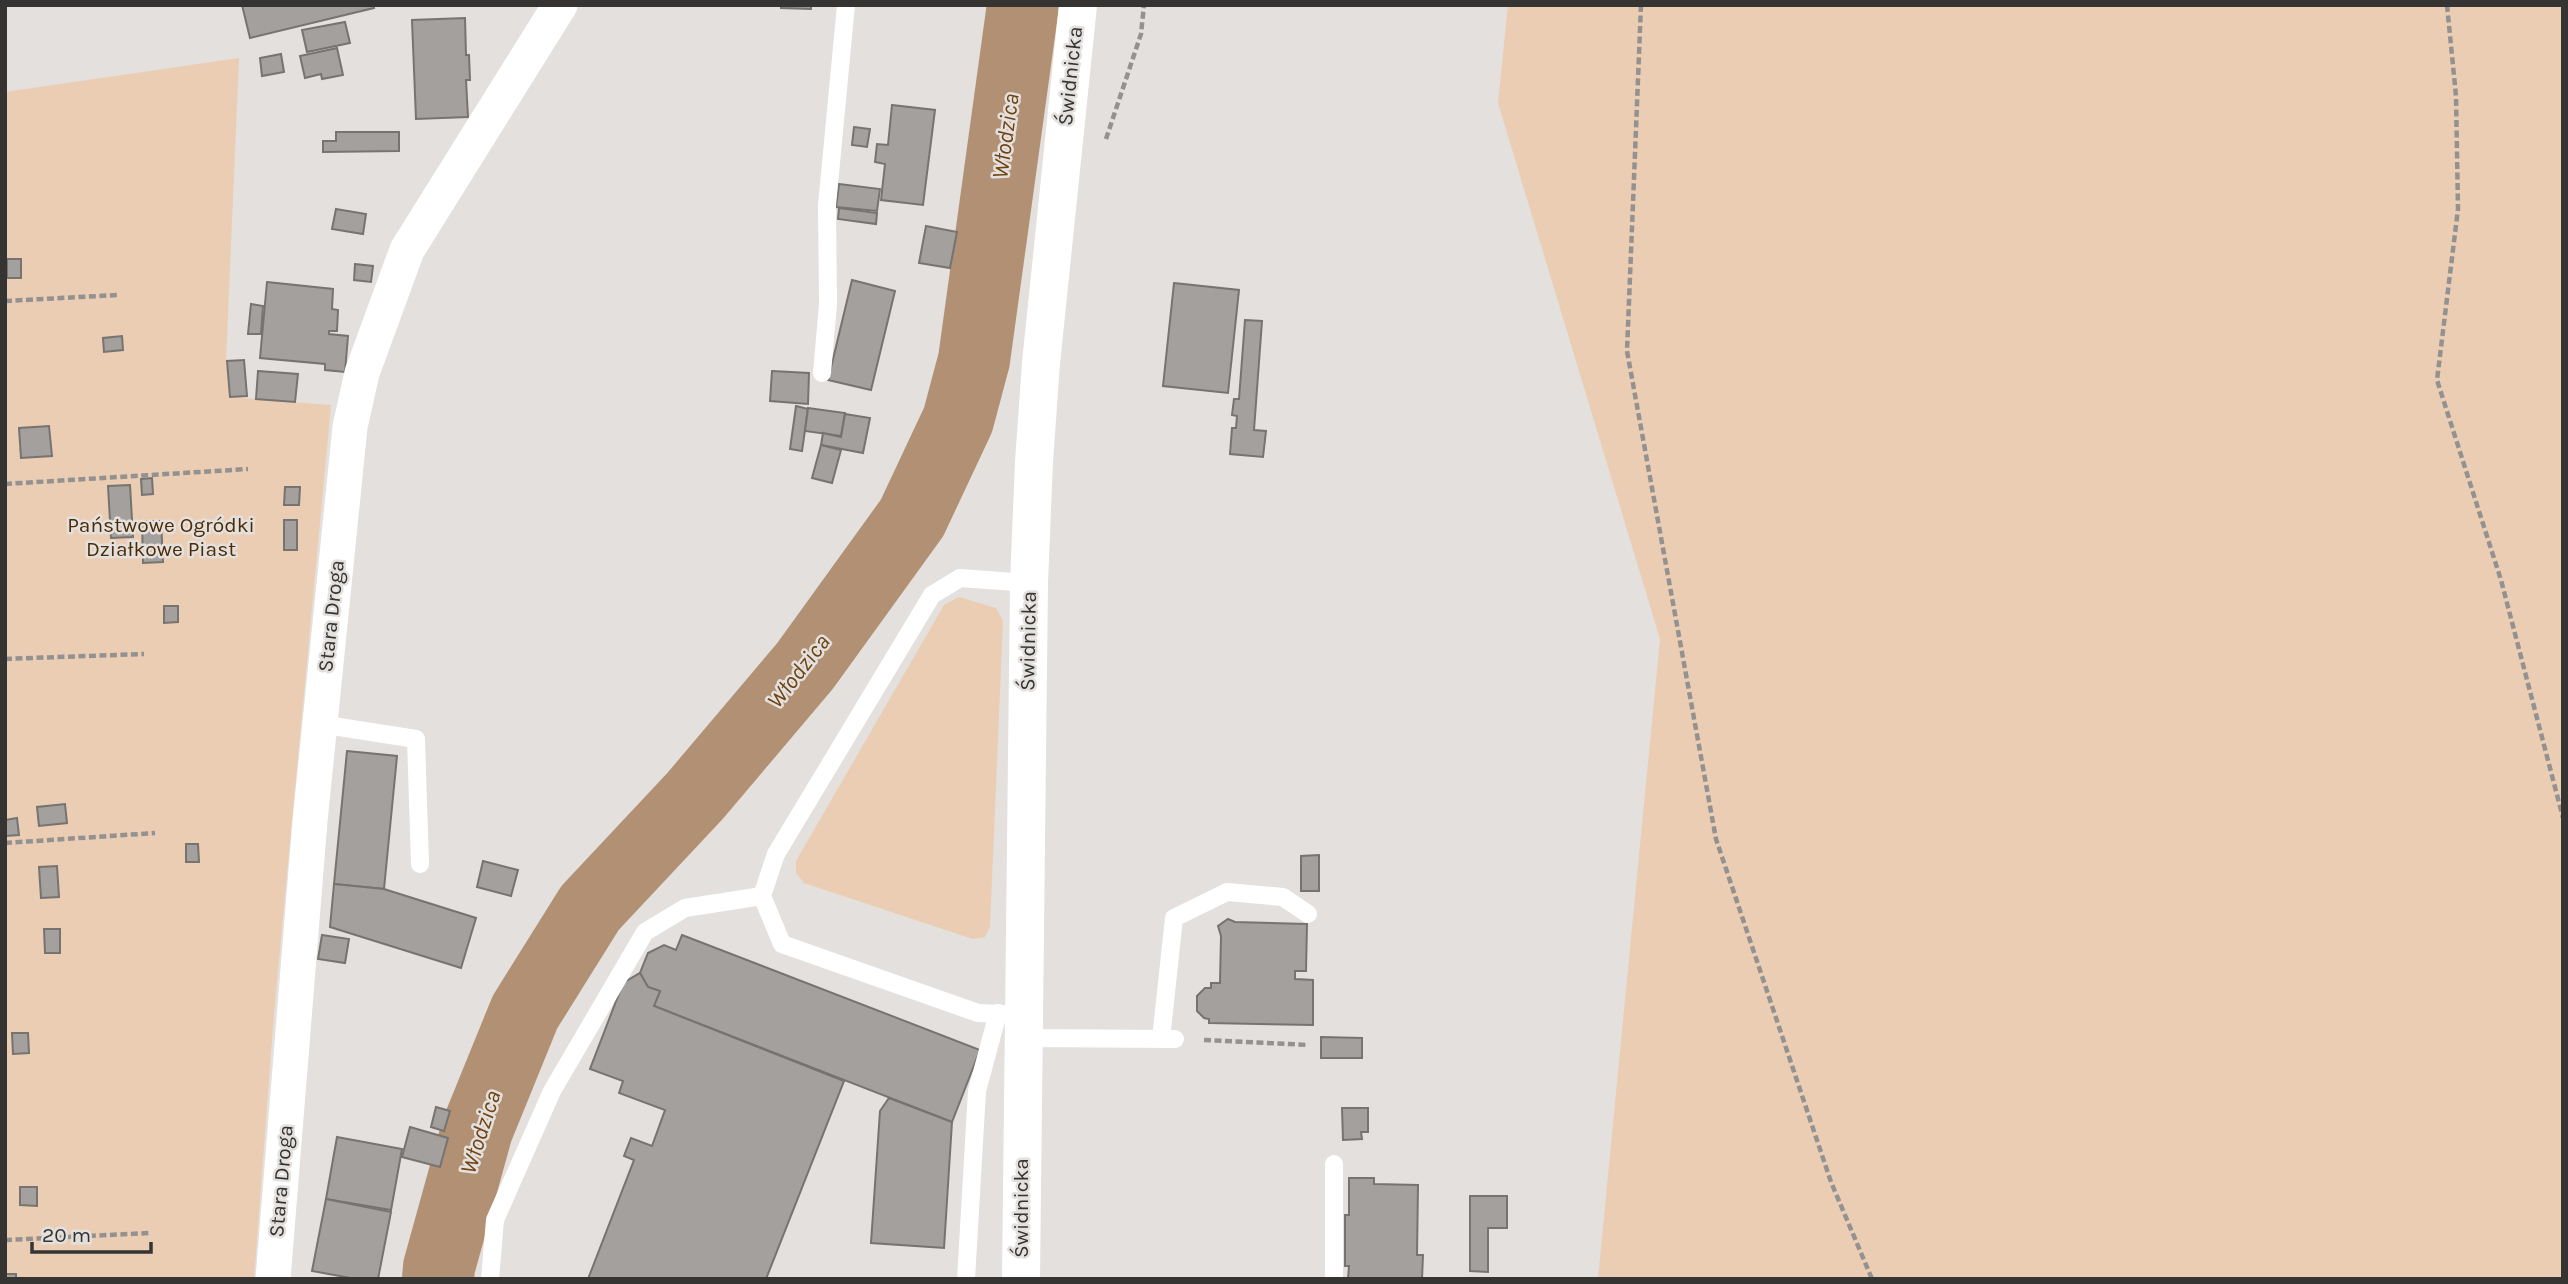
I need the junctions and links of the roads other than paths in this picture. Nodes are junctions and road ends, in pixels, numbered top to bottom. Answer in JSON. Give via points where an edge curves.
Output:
{"nodes":[{"id":1,"x":560,"y":5,"type":"edge"},
{"id":2,"x":846,"y":5,"type":"edge"},
{"id":3,"x":1078,"y":5,"type":"edge"},
{"id":4,"x":822,"y":373,"type":"dead end"},
{"id":5,"x":1029,"y":583,"type":"junction"},
{"id":6,"x":320,"y":724,"type":"junction"},
{"id":7,"x":420,"y":864,"type":"dead end"},
{"id":8,"x":762,"y":896,"type":"junction"},
{"id":9,"x":1308,"y":914,"type":"dead end"},
{"id":10,"x":1014,"y":1022,"type":"junction"},
{"id":11,"x":1334,"y":1164,"type":"dead end"},
{"id":12,"x":273,"y":1279,"type":"edge"},
{"id":13,"x":490,"y":1279,"type":"edge"},
{"id":14,"x":966,"y":1279,"type":"edge"},
{"id":15,"x":1021,"y":1279,"type":"edge"},
{"id":16,"x":1334,"y":1279,"type":"edge"}],
"edges":[{"from":1,"to":6,"type":"street","name":"Stara Droga","via":[[407,250],[362,373],[350,427]]},
{"from":2,"to":4,"type":"lane","via":[[827,205],[828,304]]},
{"from":3,"to":5,"type":"street","name":"Świdnicka","via":[[1041,363]]},
{"from":5,"to":8,"type":"lane","via":[[960,578],[932,595],[776,854]]},
{"from":5,"to":10,"type":"street","name":"Świdnicka"},
{"from":6,"to":7,"type":"lane","via":[[416,739]]},
{"from":6,"to":12,"type":"street","name":"Stara Droga"},
{"from":8,"to":10,"type":"lane","via":[[782,944]]},
{"from":8,"to":13,"type":"lane","via":[[685,908],[645,932],[552,1091],[495,1220]]},
{"from":9,"to":10,"type":"lane","via":[[1283,897],[1227,892],[1174,918],[1168,1039]]},
{"from":10,"to":14,"type":"lane","via":[[977,1091]]},
{"from":10,"to":15,"type":"street","name":"Świdnicka"},
{"from":11,"to":16,"type":"lane"}]}
